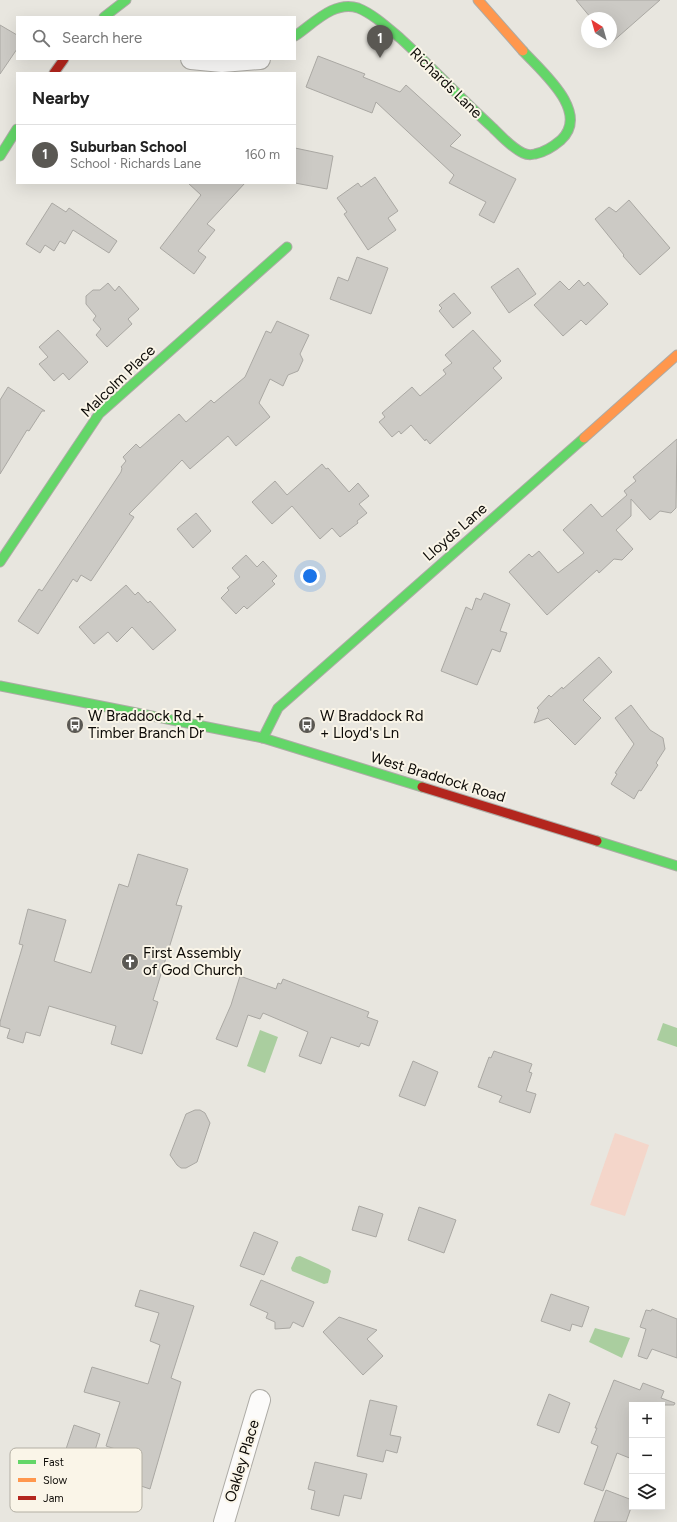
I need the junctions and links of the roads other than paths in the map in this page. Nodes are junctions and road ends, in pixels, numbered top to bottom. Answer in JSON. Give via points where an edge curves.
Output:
{"nodes":[{"id":1,"x":126,"y":0,"type":"edge"},
{"id":2,"x":478,"y":0,"type":"edge"},
{"id":3,"x":107,"y":16,"type":"edge"},
{"id":4,"x":296,"y":35,"type":"edge"},
{"id":5,"x":63,"y":60,"type":"edge"},
{"id":6,"x":201,"y":60,"type":"edge"},
{"id":7,"x":247,"y":60,"type":"edge"},
{"id":8,"x":55,"y":72,"type":"edge"},
{"id":9,"x":16,"y":131,"type":"edge"},
{"id":10,"x":0,"y":156,"type":"edge"},
{"id":11,"x":287,"y":247,"type":"dead end"},
{"id":12,"x":677,"y":356,"type":"edge"},
{"id":13,"x":0,"y":562,"type":"edge"},
{"id":14,"x":0,"y":686,"type":"edge"},
{"id":15,"x":263,"y":738,"type":"junction"},
{"id":16,"x":677,"y":866,"type":"edge"},
{"id":17,"x":260,"y":1400,"type":"dead end"},
{"id":18,"x":224,"y":1522,"type":"edge"}],
"edges":[{"from":1,"to":3,"type":"street"},
{"from":2,"to":4,"type":"street","name":"Richards Lane","via":[[566,100],[571,114],[570,128],[557,144],[528,155],[519,151],[408,46],[356,6],[346,4],[332,10]]},
{"from":5,"to":8,"type":"street"},
{"from":6,"to":7,"type":"street"},
{"from":9,"to":10,"type":"street"},
{"from":11,"to":13,"type":"street","name":"Malcolm Place","via":[[99,414]]},
{"from":12,"to":15,"type":"street","name":"Lloyds Lane","via":[[278,708]]},
{"from":14,"to":15,"type":"street","name":"West Braddock Road"},
{"from":15,"to":16,"type":"street","name":"West Braddock Road"},
{"from":17,"to":18,"type":"street","name":"Oakley Place"}]}
